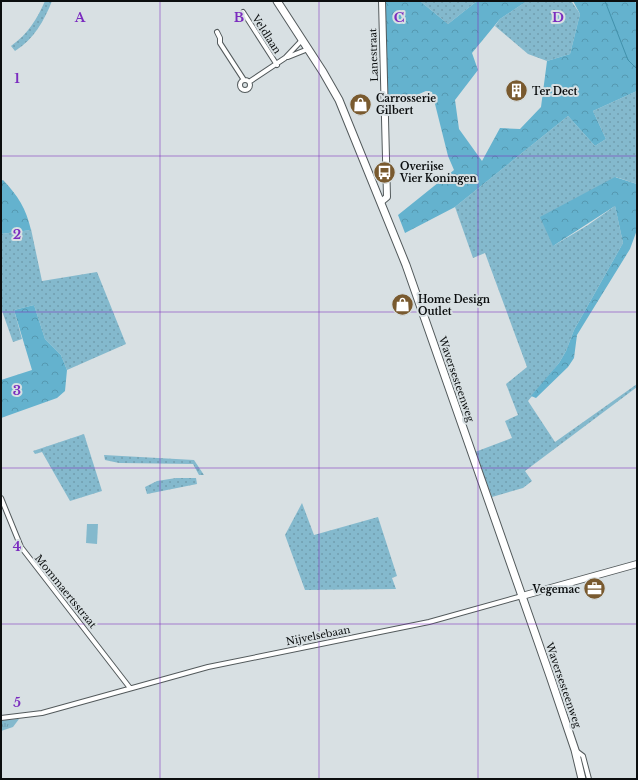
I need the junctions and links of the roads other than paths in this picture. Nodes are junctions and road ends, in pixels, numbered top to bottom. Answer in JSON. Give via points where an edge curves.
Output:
{"nodes":[{"id":1,"x":277,"y":1,"type":"edge"},
{"id":2,"x":382,"y":1,"type":"edge"},
{"id":3,"x":243,"y":12,"type":"dead end"},
{"id":4,"x":217,"y":32,"type":"dead end"},
{"id":5,"x":302,"y":40,"type":"junction"},
{"id":6,"x":308,"y":49,"type":"junction"},
{"id":7,"x":285,"y":58,"type":"junction"},
{"id":8,"x":277,"y":65,"type":"junction"},
{"id":9,"x":244,"y":80,"type":"junction"},
{"id":10,"x":249,"y":82,"type":"junction"},
{"id":11,"x":381,"y":202,"type":"junction"},
{"id":12,"x":1,"y":498,"type":"edge"},
{"id":13,"x":637,"y":564,"type":"edge"},
{"id":14,"x":522,"y":596,"type":"junction"},
{"id":15,"x":130,"y":688,"type":"junction"},
{"id":16,"x":1,"y":718,"type":"edge"},
{"id":17,"x":575,"y":750,"type":"junction"},
{"id":18,"x":582,"y":779,"type":"edge"},
{"id":19,"x":589,"y":779,"type":"edge"}],
"edges":[{"from":1,"to":5,"type":"main road","name":"Waversesteenweg"},
{"from":2,"to":11,"type":"street","name":"Lanestraat","via":[[387,196]]},
{"from":3,"to":8,"type":"street","name":"Veldlaan"},
{"from":4,"to":9,"type":"street","name":"Veldlaan","via":[[220,43]]},
{"from":5,"to":6,"type":"main road","name":"Waversesteenweg"},
{"from":5,"to":7,"type":"street","name":"Veldlaan"},
{"from":6,"to":7,"type":"street","name":"Veldlaan"},
{"from":6,"to":11,"type":"main road","name":"Waversesteenweg","via":[[340,103]]},
{"from":7,"to":8,"type":"street","name":"Veldlaan"},
{"from":8,"to":10,"type":"street","name":"Veldlaan"},
{"from":9,"to":10,"type":"street"},
{"from":9,"to":10,"type":"street","name":"Veldlaan","via":[[240,83],[242,89],[249,88]]},
{"from":11,"to":14,"type":"main road","name":"Waversesteenweg","via":[[406,264]]},
{"from":12,"to":15,"type":"street","name":"Mommaertsstraat","via":[[21,547]]},
{"from":13,"to":14,"type":"street","name":"Nijvelsebaan"},
{"from":14,"to":15,"type":"street","name":"Nijvelsebaan","via":[[429,622],[208,667]]},
{"from":14,"to":17,"type":"main road","name":"Waversesteenweg"},
{"from":15,"to":16,"type":"street","name":"Nijvelsebaan","via":[[42,714]]},
{"from":17,"to":18,"type":"main road","name":"Waversesteenweg"},
{"from":17,"to":19,"type":"street","via":[[583,756]]}]}
